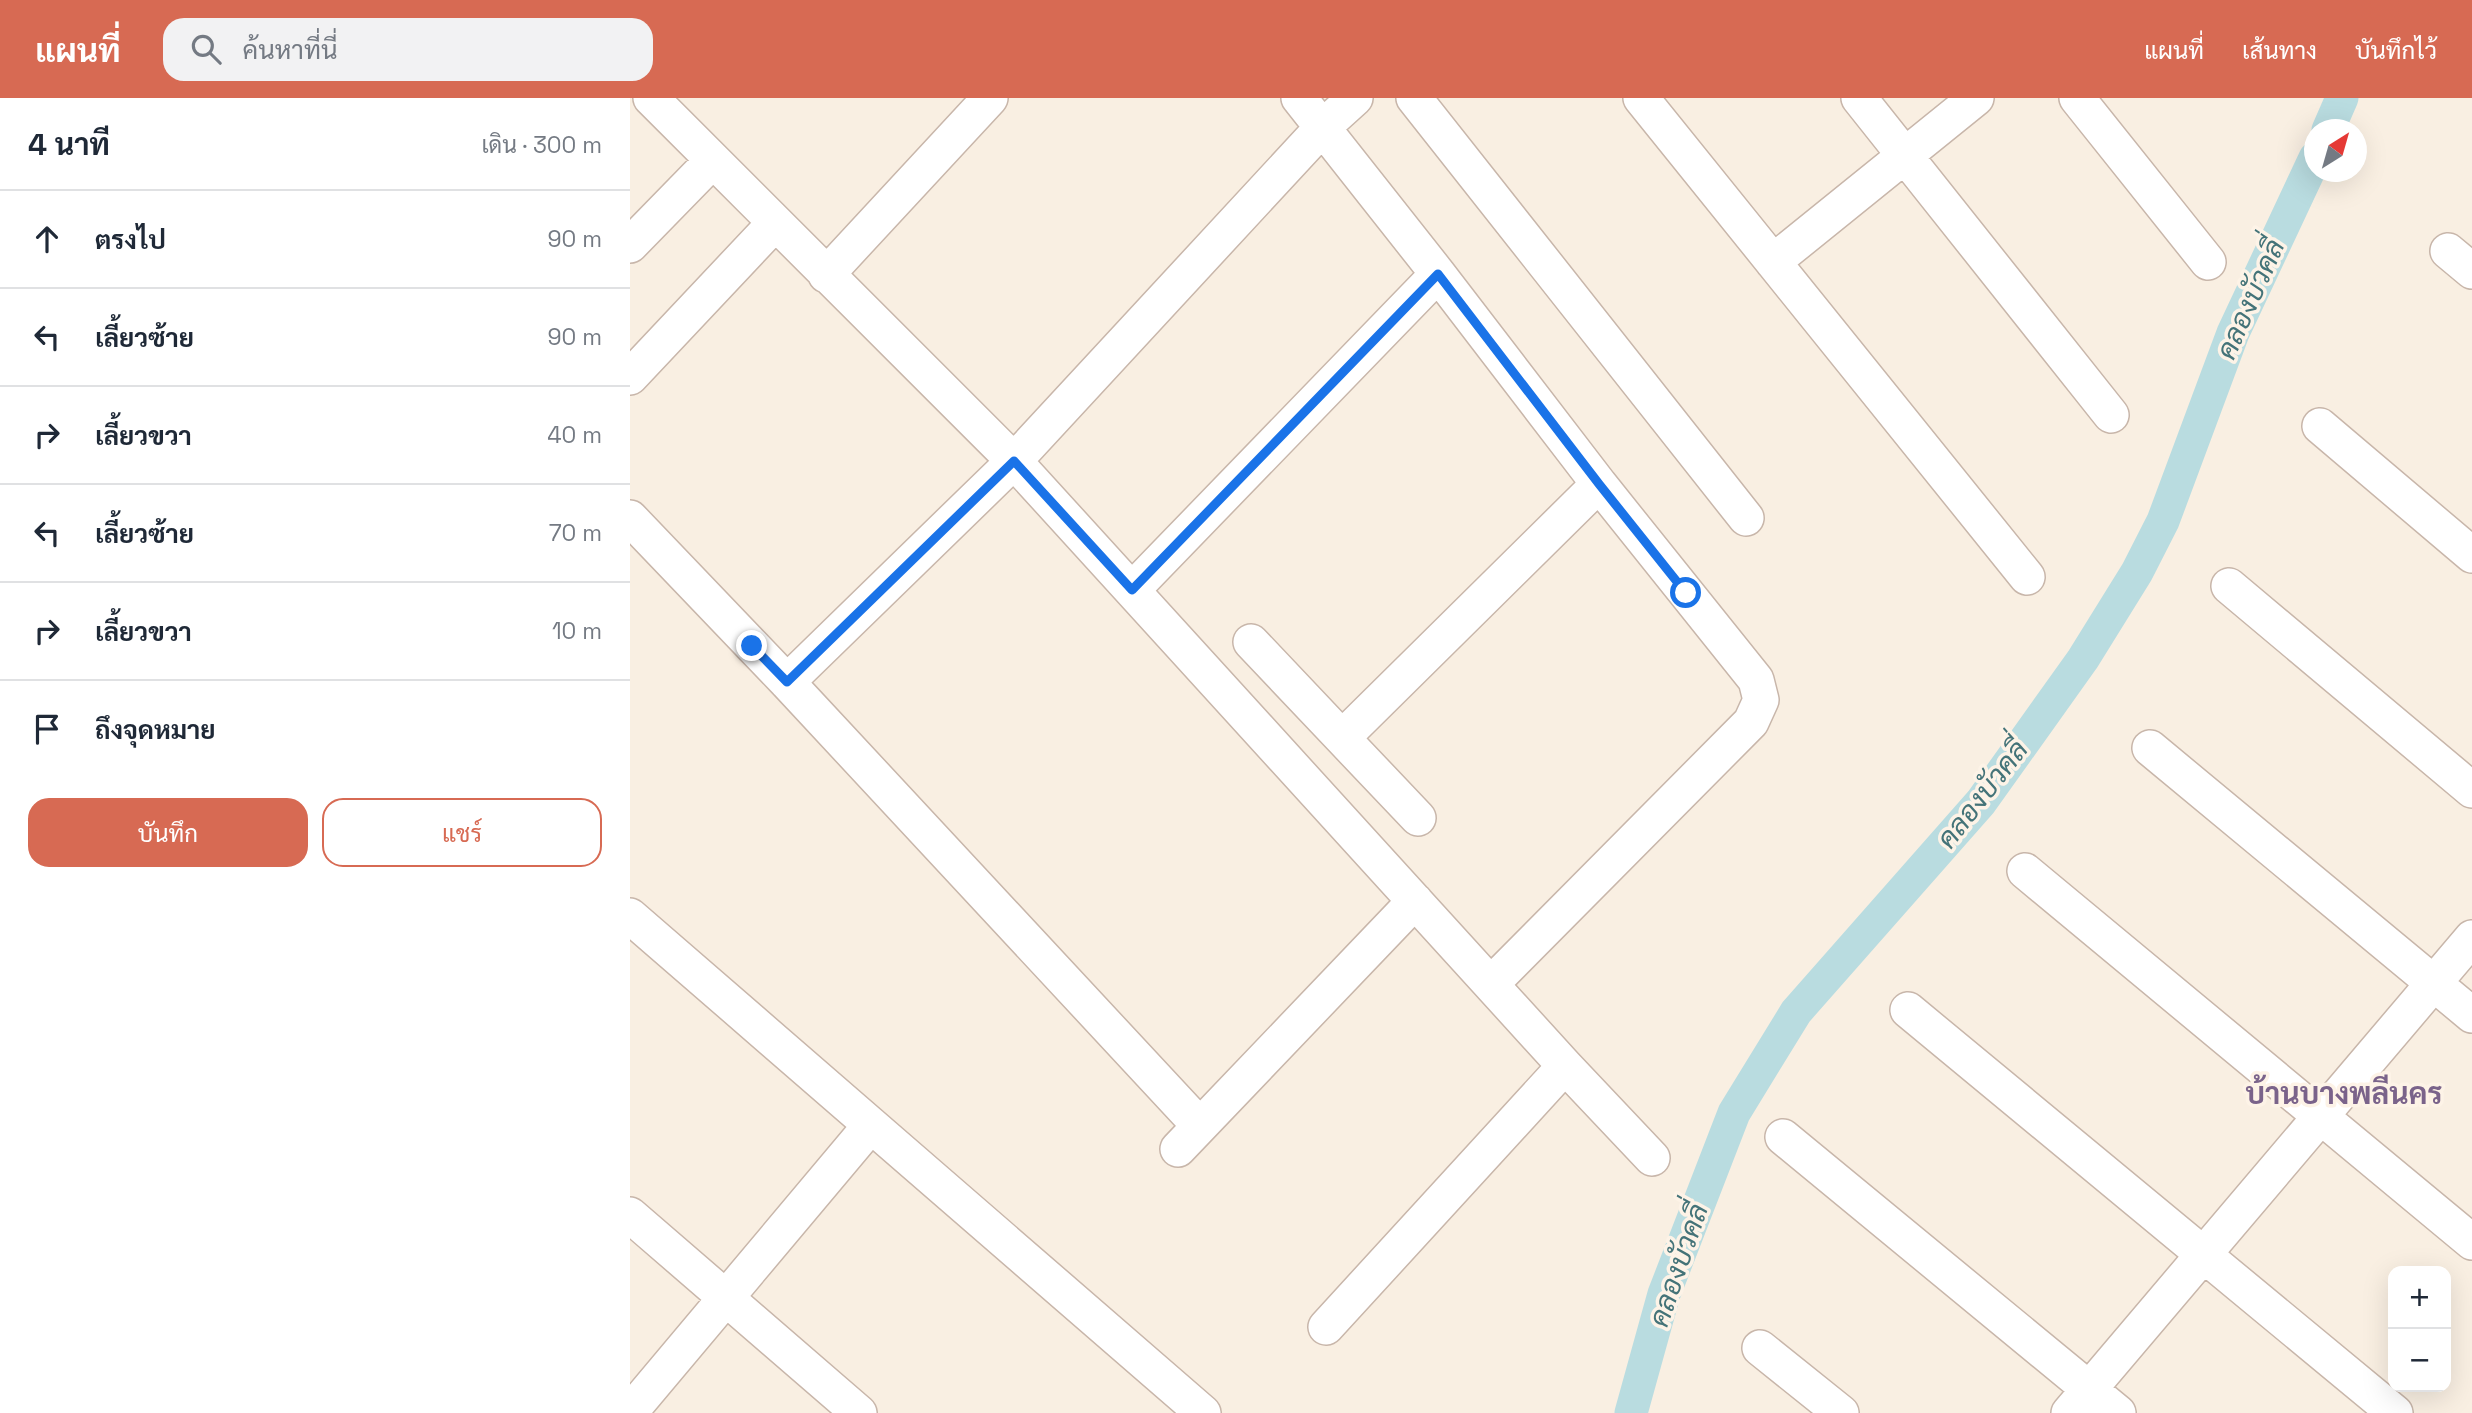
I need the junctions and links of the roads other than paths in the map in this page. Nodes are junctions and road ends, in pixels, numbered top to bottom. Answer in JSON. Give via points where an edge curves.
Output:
{"nodes":[{"id":1,"x":651,"y":98,"type":"edge"},
{"id":2,"x":990,"y":98,"type":"edge"},
{"id":3,"x":1299,"y":98,"type":"edge"},
{"id":4,"x":1354,"y":98,"type":"edge"},
{"id":5,"x":1414,"y":98,"type":"edge"},
{"id":6,"x":1642,"y":98,"type":"edge"},
{"id":7,"x":1859,"y":98,"type":"edge"},
{"id":8,"x":1976,"y":98,"type":"edge"},
{"id":9,"x":2077,"y":98,"type":"edge"},
{"id":10,"x":1323,"y":127,"type":"junction"},
{"id":11,"x":1904,"y":155,"type":"junction"},
{"id":12,"x":713,"y":160,"type":"junction"},
{"id":13,"x":775,"y":223,"type":"junction"},
{"id":14,"x":630,"y":245,"type":"edge"},
{"id":15,"x":1773,"y":262,"type":"junction"},
{"id":16,"x":2208,"y":262,"type":"dead end"},
{"id":17,"x":1438,"y":274,"type":"junction"},
{"id":18,"x":826,"y":275,"type":"junction"},
{"id":19,"x":630,"y":377,"type":"edge"},
{"id":20,"x":2111,"y":415,"type":"dead end"},
{"id":21,"x":2320,"y":426,"type":"dead end"},
{"id":22,"x":1014,"y":461,"type":"junction"},
{"id":23,"x":1599,"y":484,"type":"junction"},
{"id":24,"x":630,"y":518,"type":"edge"},
{"id":25,"x":1746,"y":518,"type":"dead end"},
{"id":26,"x":2472,"y":555,"type":"edge"},
{"id":27,"x":2027,"y":577,"type":"dead end"},
{"id":28,"x":2229,"y":586,"type":"dead end"},
{"id":29,"x":1132,"y":590,"type":"junction"},
{"id":30,"x":1251,"y":642,"type":"dead end"},
{"id":31,"x":787,"y":682,"type":"junction"},
{"id":32,"x":1342,"y":738,"type":"junction"},
{"id":33,"x":2150,"y":748,"type":"dead end"},
{"id":34,"x":2472,"y":790,"type":"edge"},
{"id":35,"x":1418,"y":818,"type":"dead end"},
{"id":36,"x":2025,"y":871,"type":"dead end"},
{"id":37,"x":1415,"y":901,"type":"junction"},
{"id":38,"x":630,"y":916,"type":"edge"},
{"id":39,"x":2472,"y":938,"type":"edge"},
{"id":40,"x":2434,"y":983,"type":"junction"},
{"id":41,"x":1491,"y":984,"type":"junction"},
{"id":42,"x":1908,"y":1010,"type":"dead end"},
{"id":43,"x":2472,"y":1015,"type":"edge"},
{"id":44,"x":1565,"y":1066,"type":"junction"},
{"id":45,"x":2320,"y":1117,"type":"junction"},
{"id":46,"x":871,"y":1125,"type":"junction"},
{"id":47,"x":1783,"y":1137,"type":"dead end"},
{"id":48,"x":1652,"y":1158,"type":"dead end"},
{"id":49,"x":630,"y":1215,"type":"edge"},
{"id":50,"x":2472,"y":1242,"type":"edge"},
{"id":51,"x":2204,"y":1254,"type":"junction"},
{"id":52,"x":726,"y":1298,"type":"junction"},
{"id":53,"x":1326,"y":1327,"type":"dead end"},
{"id":54,"x":1760,"y":1348,"type":"dead end"},
{"id":55,"x":2079,"y":1401,"type":"edge"},
{"id":56,"x":630,"y":1412,"type":"edge"},
{"id":57,"x":859,"y":1413,"type":"edge"},
{"id":58,"x":1203,"y":1413,"type":"edge"},
{"id":59,"x":1841,"y":1413,"type":"edge"},
{"id":60,"x":2118,"y":1413,"type":"edge"},
{"id":61,"x":2395,"y":1413,"type":"edge"}],
"edges":[{"from":1,"to":12,"type":"street"},
{"from":2,"to":18,"type":"street"},
{"from":3,"to":10,"type":"street"},
{"from":4,"to":10,"type":"street"},
{"from":5,"to":25,"type":"street"},
{"from":6,"to":15,"type":"street"},
{"from":7,"to":11,"type":"street"},
{"from":8,"to":11,"type":"street"},
{"from":9,"to":16,"type":"street"},
{"from":10,"to":17,"type":"street"},
{"from":10,"to":22,"type":"street"},
{"from":11,"to":15,"type":"street"},
{"from":11,"to":20,"type":"street"},
{"from":12,"to":13,"type":"street"},
{"from":12,"to":14,"type":"street"},
{"from":13,"to":18,"type":"street"},
{"from":13,"to":19,"type":"street"},
{"from":15,"to":27,"type":"street"},
{"from":17,"to":23,"type":"street"},
{"from":17,"to":29,"type":"street"},
{"from":18,"to":22,"type":"street"},
{"from":21,"to":26,"type":"street"},
{"from":22,"to":29,"type":"street"},
{"from":22,"to":31,"type":"street"},
{"from":23,"to":32,"type":"street"},
{"from":23,"to":41,"type":"street","via":[[1756,680],[1760,700],[1751,722]]},
{"from":24,"to":31,"type":"street"},
{"from":28,"to":34,"type":"street"},
{"from":29,"to":37,"type":"street"},
{"from":30,"to":32,"type":"street"},
{"from":31,"to":37,"type":"street","via":[[1189,1137]]},
{"from":32,"to":35,"type":"street"},
{"from":33,"to":40,"type":"street"},
{"from":36,"to":45,"type":"street"},
{"from":37,"to":41,"type":"street"},
{"from":38,"to":46,"type":"street"},
{"from":39,"to":40,"type":"street"},
{"from":40,"to":43,"type":"street"},
{"from":40,"to":45,"type":"street"},
{"from":41,"to":44,"type":"street"},
{"from":42,"to":51,"type":"street"},
{"from":44,"to":48,"type":"street"},
{"from":44,"to":53,"type":"street"},
{"from":45,"to":50,"type":"street"},
{"from":45,"to":51,"type":"street"},
{"from":46,"to":52,"type":"street"},
{"from":46,"to":58,"type":"street"},
{"from":47,"to":55,"type":"street"},
{"from":49,"to":52,"type":"street"},
{"from":51,"to":55,"type":"street"},
{"from":51,"to":61,"type":"street"},
{"from":52,"to":56,"type":"street"},
{"from":52,"to":57,"type":"street"},
{"from":54,"to":59,"type":"street"},
{"from":55,"to":60,"type":"street"}]}
